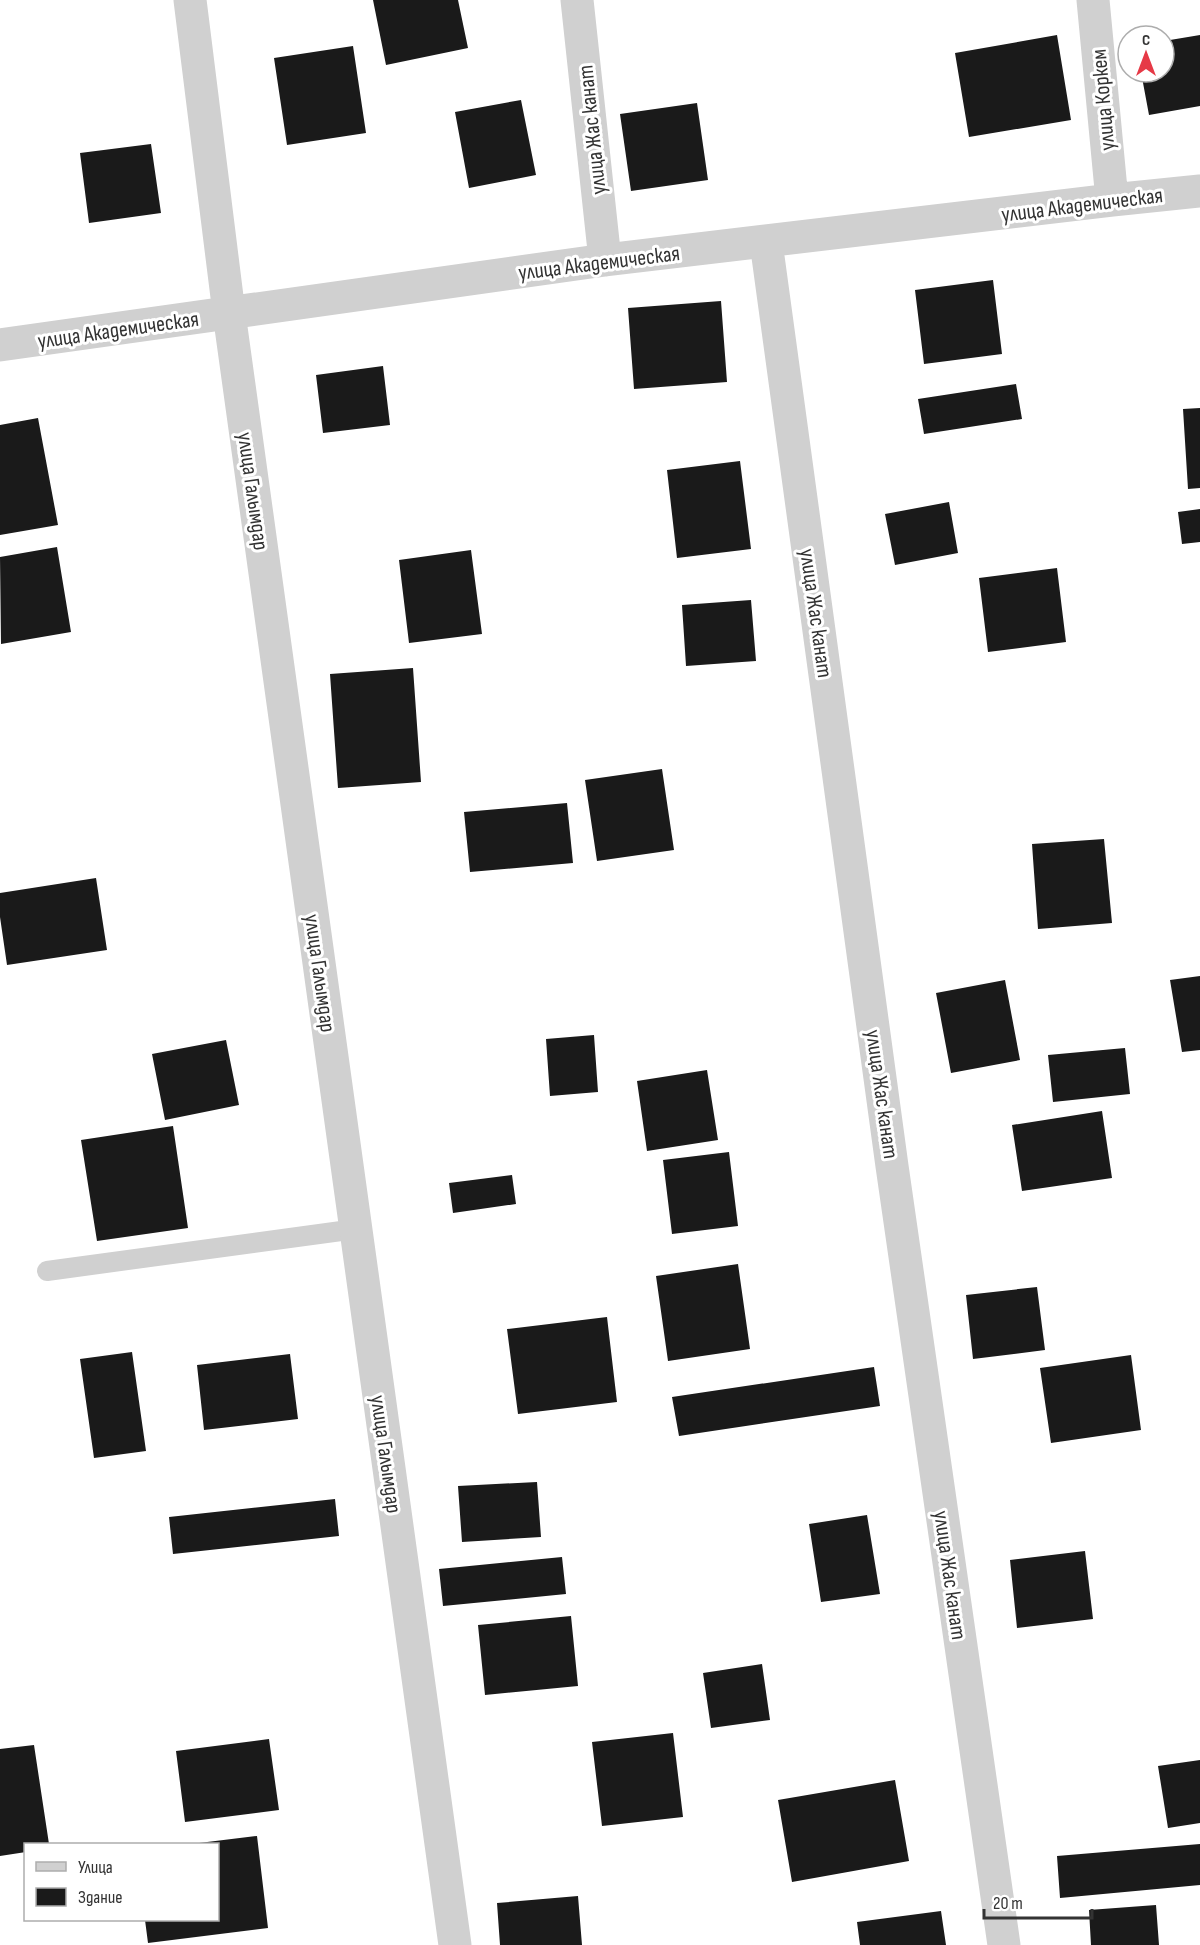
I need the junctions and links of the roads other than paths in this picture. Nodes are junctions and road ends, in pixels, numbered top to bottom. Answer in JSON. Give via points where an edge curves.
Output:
{"nodes":[{"id":1,"x":190,"y":0,"type":"edge"},
{"id":2,"x":577,"y":0,"type":"edge"},
{"id":3,"x":1093,"y":0,"type":"edge"},
{"id":4,"x":1200,"y":191,"type":"edge"},
{"id":5,"x":1112,"y":200,"type":"junction"},
{"id":6,"x":766,"y":242,"type":"junction"},
{"id":7,"x":605,"y":260,"type":"junction"},
{"id":8,"x":230,"y":313,"type":"junction"},
{"id":9,"x":0,"y":345,"type":"edge"},
{"id":10,"x":356,"y":1229,"type":"junction"},
{"id":11,"x":46,"y":1272,"type":"dead end"},
{"id":12,"x":455,"y":1945,"type":"edge"},
{"id":13,"x":1004,"y":1945,"type":"edge"}],
"edges":[{"from":1,"to":8,"type":"street","name":"улица Галымдар"},
{"from":2,"to":7,"type":"street","name":"улица Жас канат"},
{"from":3,"to":5,"type":"street","name":"улица Коркем"},
{"from":4,"to":5,"type":"street","name":"улица Академическая"},
{"from":5,"to":6,"type":"street","name":"улица Академическая"},
{"from":6,"to":7,"type":"street","name":"улица Академическая"},
{"from":6,"to":13,"type":"street","name":"улица Жас канат"},
{"from":7,"to":8,"type":"street","name":"улица Академическая"},
{"from":8,"to":9,"type":"street","name":"улица Академическая"},
{"from":8,"to":10,"type":"street","name":"улица Галымдар"},
{"from":10,"to":11,"type":"lane"},
{"from":10,"to":12,"type":"street","name":"улица Галымдар"}]}
